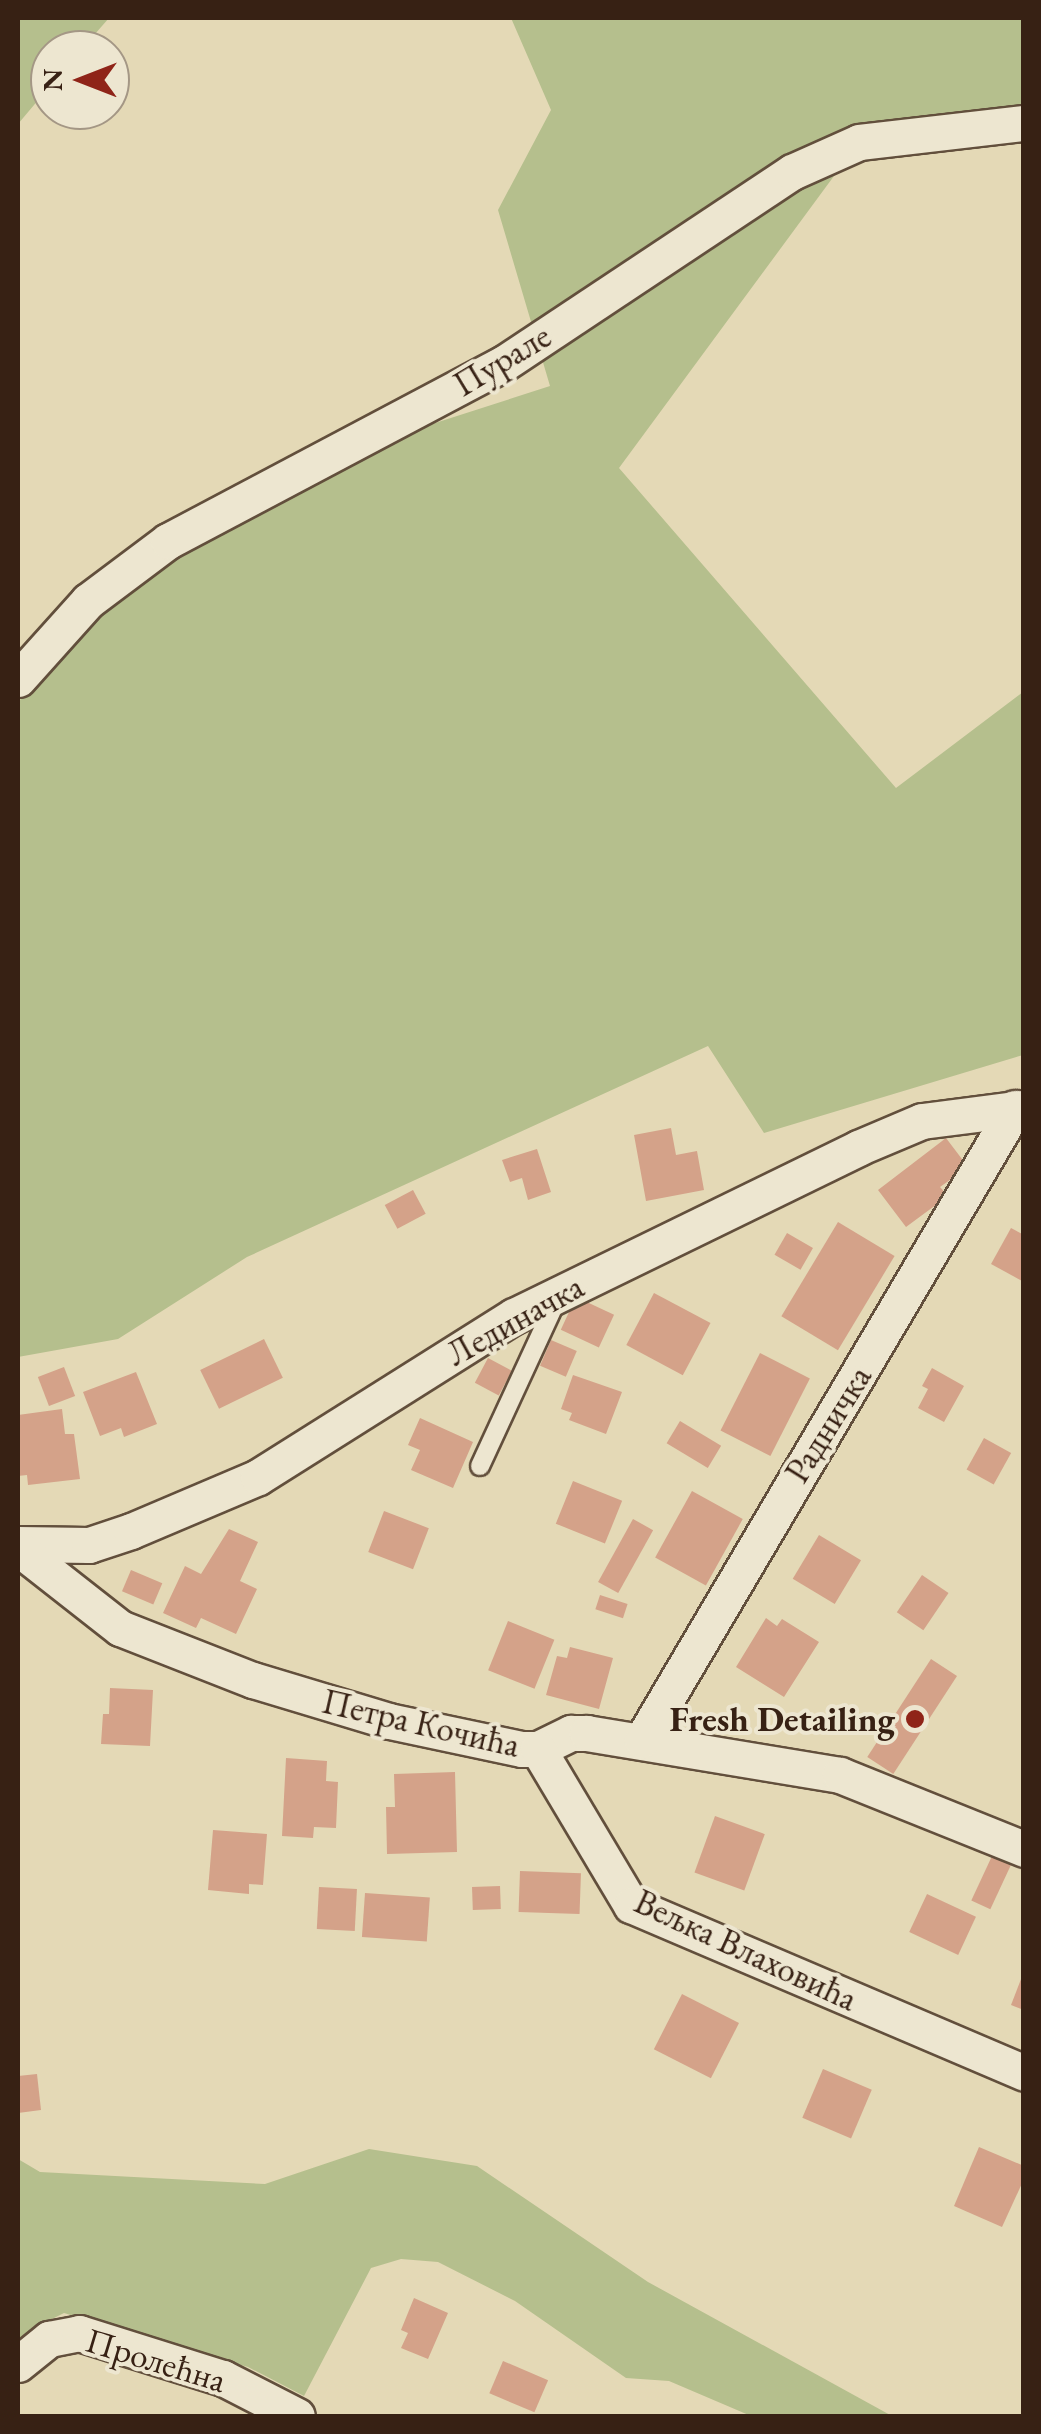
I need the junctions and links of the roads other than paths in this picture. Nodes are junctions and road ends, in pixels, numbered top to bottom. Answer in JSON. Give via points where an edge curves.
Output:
{"nodes":[{"id":1,"x":1024,"y":123,"type":"edge"},
{"id":2,"x":18,"y":679,"type":"edge"},
{"id":3,"x":1019,"y":1108,"type":"edge"},
{"id":4,"x":560,"y":1294,"type":"junction"},
{"id":5,"x":480,"y":1466,"type":"dead end"},
{"id":6,"x":18,"y":1546,"type":"edge"},
{"id":7,"x":642,"y":1740,"type":"junction"},
{"id":8,"x":538,"y":1748,"type":"junction"},
{"id":9,"x":1024,"y":1849,"type":"edge"},
{"id":10,"x":1024,"y":2073,"type":"edge"},
{"id":11,"x":18,"y":2364,"type":"edge"},
{"id":12,"x":298,"y":2416,"type":"edge"}],
"edges":[{"from":1,"to":2,"type":"street","name":"Пурале","via":[[859,142],[792,172],[503,364],[168,541],[88,601]]},
{"from":3,"to":4,"type":"street","name":"Лединачка","via":[[941,1116],[901,1128]]},
{"from":3,"to":7,"type":"street","name":"Радничка"},
{"from":4,"to":5,"type":"lane"},
{"from":4,"to":6,"type":"street","name":"Лединачка","via":[[483,1334],[258,1476],[90,1545]]},
{"from":6,"to":8,"type":"street","name":"Петра Кочића","via":[[120,1628],[253,1680],[389,1722]]},
{"from":7,"to":8,"type":"street","name":"Петра Кочића","via":[[571,1733]]},
{"from":7,"to":9,"type":"street","name":"Петра Кочића","via":[[840,1774]]},
{"from":8,"to":10,"type":"street","name":"Вељка Влаховића","via":[[630,1905]]},
{"from":11,"to":12,"type":"street","name":"Пролећна","via":[[49,2339],[79,2333],[223,2378]]}]}
